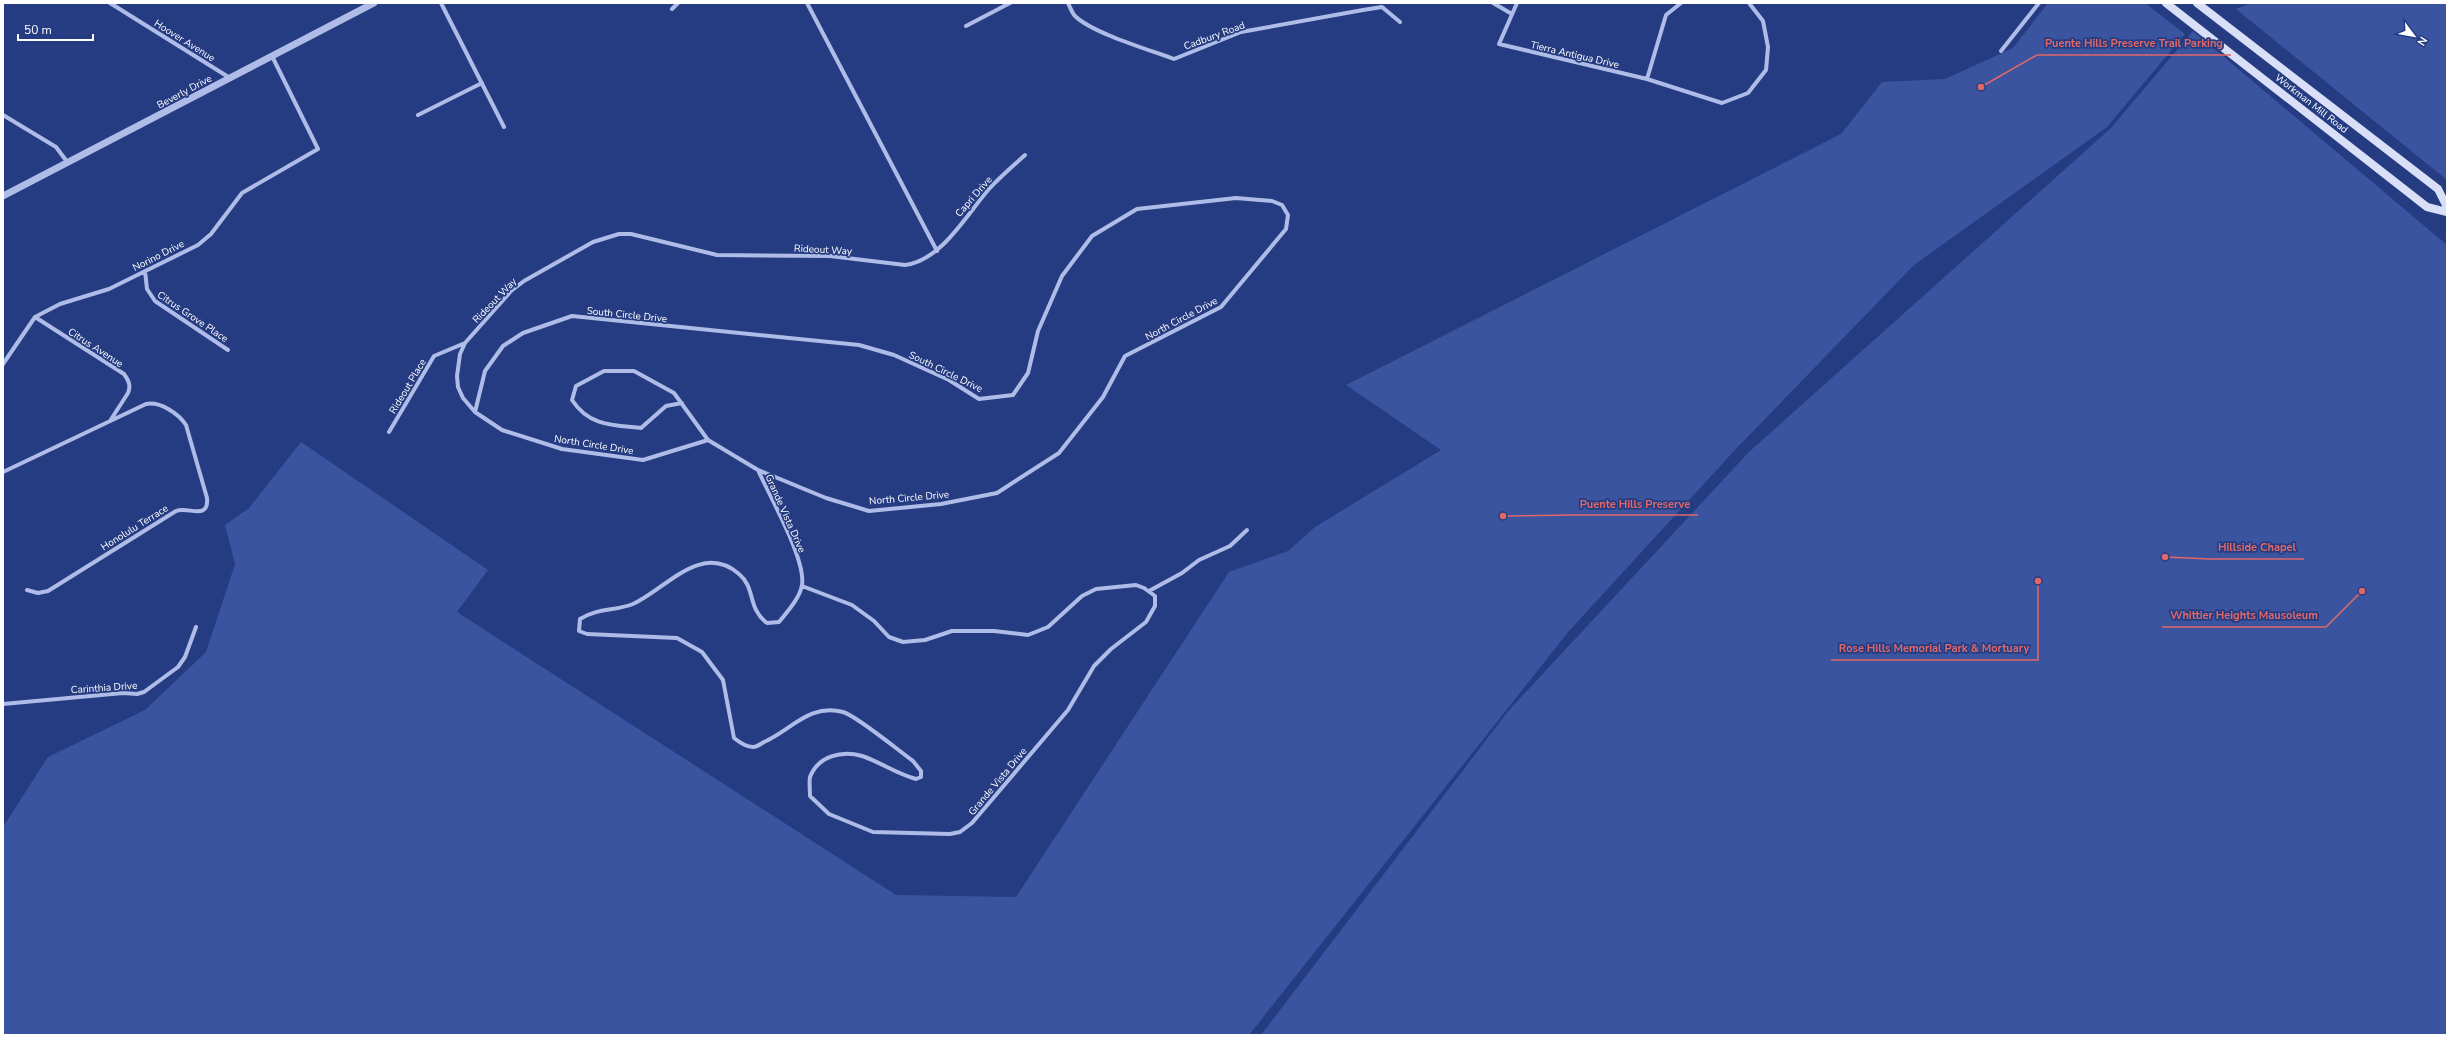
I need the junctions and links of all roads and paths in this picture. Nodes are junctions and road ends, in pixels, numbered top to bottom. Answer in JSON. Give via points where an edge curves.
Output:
{"nodes":[{"id":1,"x":110,"y":3,"type":"edge"},
{"id":2,"x":374,"y":3,"type":"edge"},
{"id":3,"x":442,"y":3,"type":"edge"},
{"id":4,"x":678,"y":3,"type":"edge"},
{"id":5,"x":807,"y":3,"type":"edge"},
{"id":6,"x":1010,"y":3,"type":"edge"},
{"id":7,"x":1068,"y":3,"type":"edge"},
{"id":8,"x":1493,"y":3,"type":"edge"},
{"id":9,"x":1517,"y":3,"type":"edge"},
{"id":10,"x":1681,"y":3,"type":"edge"},
{"id":11,"x":1749,"y":3,"type":"edge"},
{"id":12,"x":2039,"y":3,"type":"edge"},
{"id":13,"x":2166,"y":3,"type":"edge"},
{"id":14,"x":2197,"y":3,"type":"edge"},
{"id":15,"x":672,"y":9,"type":"dead end"},
{"id":16,"x":1512,"y":14,"type":"junction"},
{"id":17,"x":1400,"y":22,"type":"dead end"},
{"id":18,"x":966,"y":26,"type":"dead end"},
{"id":19,"x":2001,"y":51,"type":"dead end"},
{"id":20,"x":272,"y":56,"type":"junction"},
{"id":21,"x":231,"y":78,"type":"junction"},
{"id":22,"x":1647,"y":79,"type":"junction"},
{"id":23,"x":482,"y":83,"type":"junction"},
{"id":24,"x":3,"y":115,"type":"edge"},
{"id":25,"x":418,"y":115,"type":"dead end"},
{"id":26,"x":504,"y":127,"type":"dead end"},
{"id":27,"x":1025,"y":155,"type":"dead end"},
{"id":28,"x":68,"y":162,"type":"junction"},
{"id":29,"x":3,"y":196,"type":"edge"},
{"id":30,"x":2447,"y":207,"type":"edge"},
{"id":31,"x":2447,"y":212,"type":"edge"},
{"id":32,"x":1286,"y":228,"type":"joint"},
{"id":33,"x":937,"y":251,"type":"junction"},
{"id":34,"x":145,"y":271,"type":"junction"},
{"id":35,"x":35,"y":317,"type":"junction"},
{"id":36,"x":465,"y":343,"type":"junction"},
{"id":37,"x":228,"y":350,"type":"dead end"},
{"id":38,"x":3,"y":364,"type":"edge"},
{"id":39,"x":682,"y":403,"type":"junction"},
{"id":40,"x":475,"y":412,"type":"junction"},
{"id":41,"x":110,"y":421,"type":"junction"},
{"id":42,"x":389,"y":432,"type":"dead end"},
{"id":43,"x":708,"y":440,"type":"junction"},
{"id":44,"x":758,"y":470,"type":"junction"},
{"id":45,"x":3,"y":472,"type":"edge"},
{"id":46,"x":1247,"y":530,"type":"dead end"},
{"id":47,"x":802,"y":586,"type":"junction"},
{"id":48,"x":27,"y":590,"type":"dead end"},
{"id":49,"x":1149,"y":591,"type":"junction"},
{"id":50,"x":196,"y":627,"type":"dead end"},
{"id":51,"x":3,"y":704,"type":"edge"}],
"edges":[{"from":1,"to":21,"type":"street","name":"Hoover Avenue"},
{"from":2,"to":20,"type":"street","name":"Beverly Drive"},
{"from":3,"to":23,"type":"street"},
{"from":4,"to":15,"type":"street"},
{"from":5,"to":33,"type":"street"},
{"from":6,"to":18,"type":"street"},
{"from":7,"to":17,"type":"street","name":"Cadbury Road","via":[[1075,16],[1087,24],[1116,38],[1174,59],[1241,32],[1382,7]]},
{"from":8,"to":16,"type":"street"},
{"from":9,"to":16,"type":"street"},
{"from":10,"to":22,"type":"street","via":[[1666,15]]},
{"from":11,"to":22,"type":"street","name":"Tierra Antigua Drive","via":[[1763,21],[1768,47],[1766,70],[1748,93],[1722,103]]},
{"from":12,"to":19,"type":"street"},
{"from":13,"to":31,"type":"main road","name":"Workman Mill Road","via":[[2427,207]]},
{"from":14,"to":30,"type":"main road","name":"Workman Mill Road","via":[[2438,189]]},
{"from":16,"to":22,"type":"street","name":"Tierra Antigua Drive","via":[[1498,44]]},
{"from":20,"to":21,"type":"street","name":"Beverly Drive"},
{"from":20,"to":34,"type":"street","name":"Norino Drive","via":[[318,149],[242,193],[205,240]]},
{"from":21,"to":28,"type":"street","name":"Beverly Drive"},
{"from":23,"to":25,"type":"street"},
{"from":23,"to":26,"type":"street"},
{"from":24,"to":28,"type":"street","via":[[56,147]]},
{"from":27,"to":33,"type":"street","name":"Capri Drive","via":[[990,187]]},
{"from":28,"to":29,"type":"street","name":"Beverly Drive"},
{"from":32,"to":40,"type":"street","name":"South Circle Drive","via":[[1288,215],[1282,205],[1272,201],[1236,198],[1137,209],[1092,236],[1062,276],[1038,331],[1028,373],[1013,395],[979,399],[949,380],[894,355],[859,345],[572,316],[523,333],[503,346],[485,371]]},
{"from":32,"to":44,"type":"street","name":"North Circle Drive","via":[[1221,307],[1124,356],[1104,397],[1059,453],[997,493],[941,504],[869,511],[826,498]]},
{"from":33,"to":36,"type":"street","name":"Rideout Way","via":[[922,261],[905,265],[830,256],[717,255],[631,234],[619,234],[592,242],[524,281]]},
{"from":34,"to":35,"type":"street","name":"Norino Drive","via":[[109,289],[60,304]]},
{"from":34,"to":37,"type":"street","name":"Citrus Grove Place","via":[[146,289],[155,302]]},
{"from":35,"to":38,"type":"street","name":"Norino Drive"},
{"from":35,"to":41,"type":"street","name":"Citrus Avenue","via":[[128,379],[128,394]]},
{"from":36,"to":40,"type":"street","name":"North Circle Drive","via":[[458,365],[458,387]]},
{"from":36,"to":42,"type":"street","name":"Rideout Place","via":[[434,356]]},
{"from":39,"to":39,"type":"street","via":[[674,393],[634,371],[604,371],[576,386],[572,400],[580,411],[601,423],[641,428],[666,406]]},
{"from":39,"to":43,"type":"street"},
{"from":40,"to":43,"type":"street","name":"North Circle Drive","via":[[502,430],[562,449],[643,460]]},
{"from":41,"to":45,"type":"street","name":"Honolulu Terrace"},
{"from":41,"to":48,"type":"street","name":"Honolulu Terrace","via":[[146,404],[154,403],[182,420],[207,498],[206,506],[199,512],[183,509],[176,511],[48,590],[38,593]]},
{"from":43,"to":44,"type":"street","name":"North Circle Drive"},
{"from":44,"to":47,"type":"street","name":"Grande Vista Drive","via":[[793,547],[800,568]]},
{"from":46,"to":49,"type":"street","via":[[1230,546],[1199,560],[1182,573]]},
{"from":47,"to":49,"type":"street","via":[[852,605],[874,621],[889,637],[903,642],[925,640],[952,631],[994,631],[1028,635],[1048,627],[1082,596],[1096,589],[1136,586]]},
{"from":47,"to":49,"type":"street","name":"Grande Vista Drive","via":[[792,606],[779,622],[767,623],[757,616],[749,587],[739,574],[725,566],[708,563],[694,566],[638,602],[589,613],[580,619],[578,626],[579,631],[587,634],[677,638],[702,652],[723,680],[734,738],[753,747],[773,738],[814,712],[826,710],[845,713],[913,761],[921,771],[921,777],[916,779],[906,776],[860,756],[841,754],[819,762],[810,778],[810,796],[829,814],[873,832],[950,834],[960,832],[972,823],[1068,710],[1094,666],[1146,622],[1155,606],[1155,596]]},
{"from":50,"to":51,"type":"street","name":"Carinthia Drive","via":[[182,662],[144,692]]}]}
